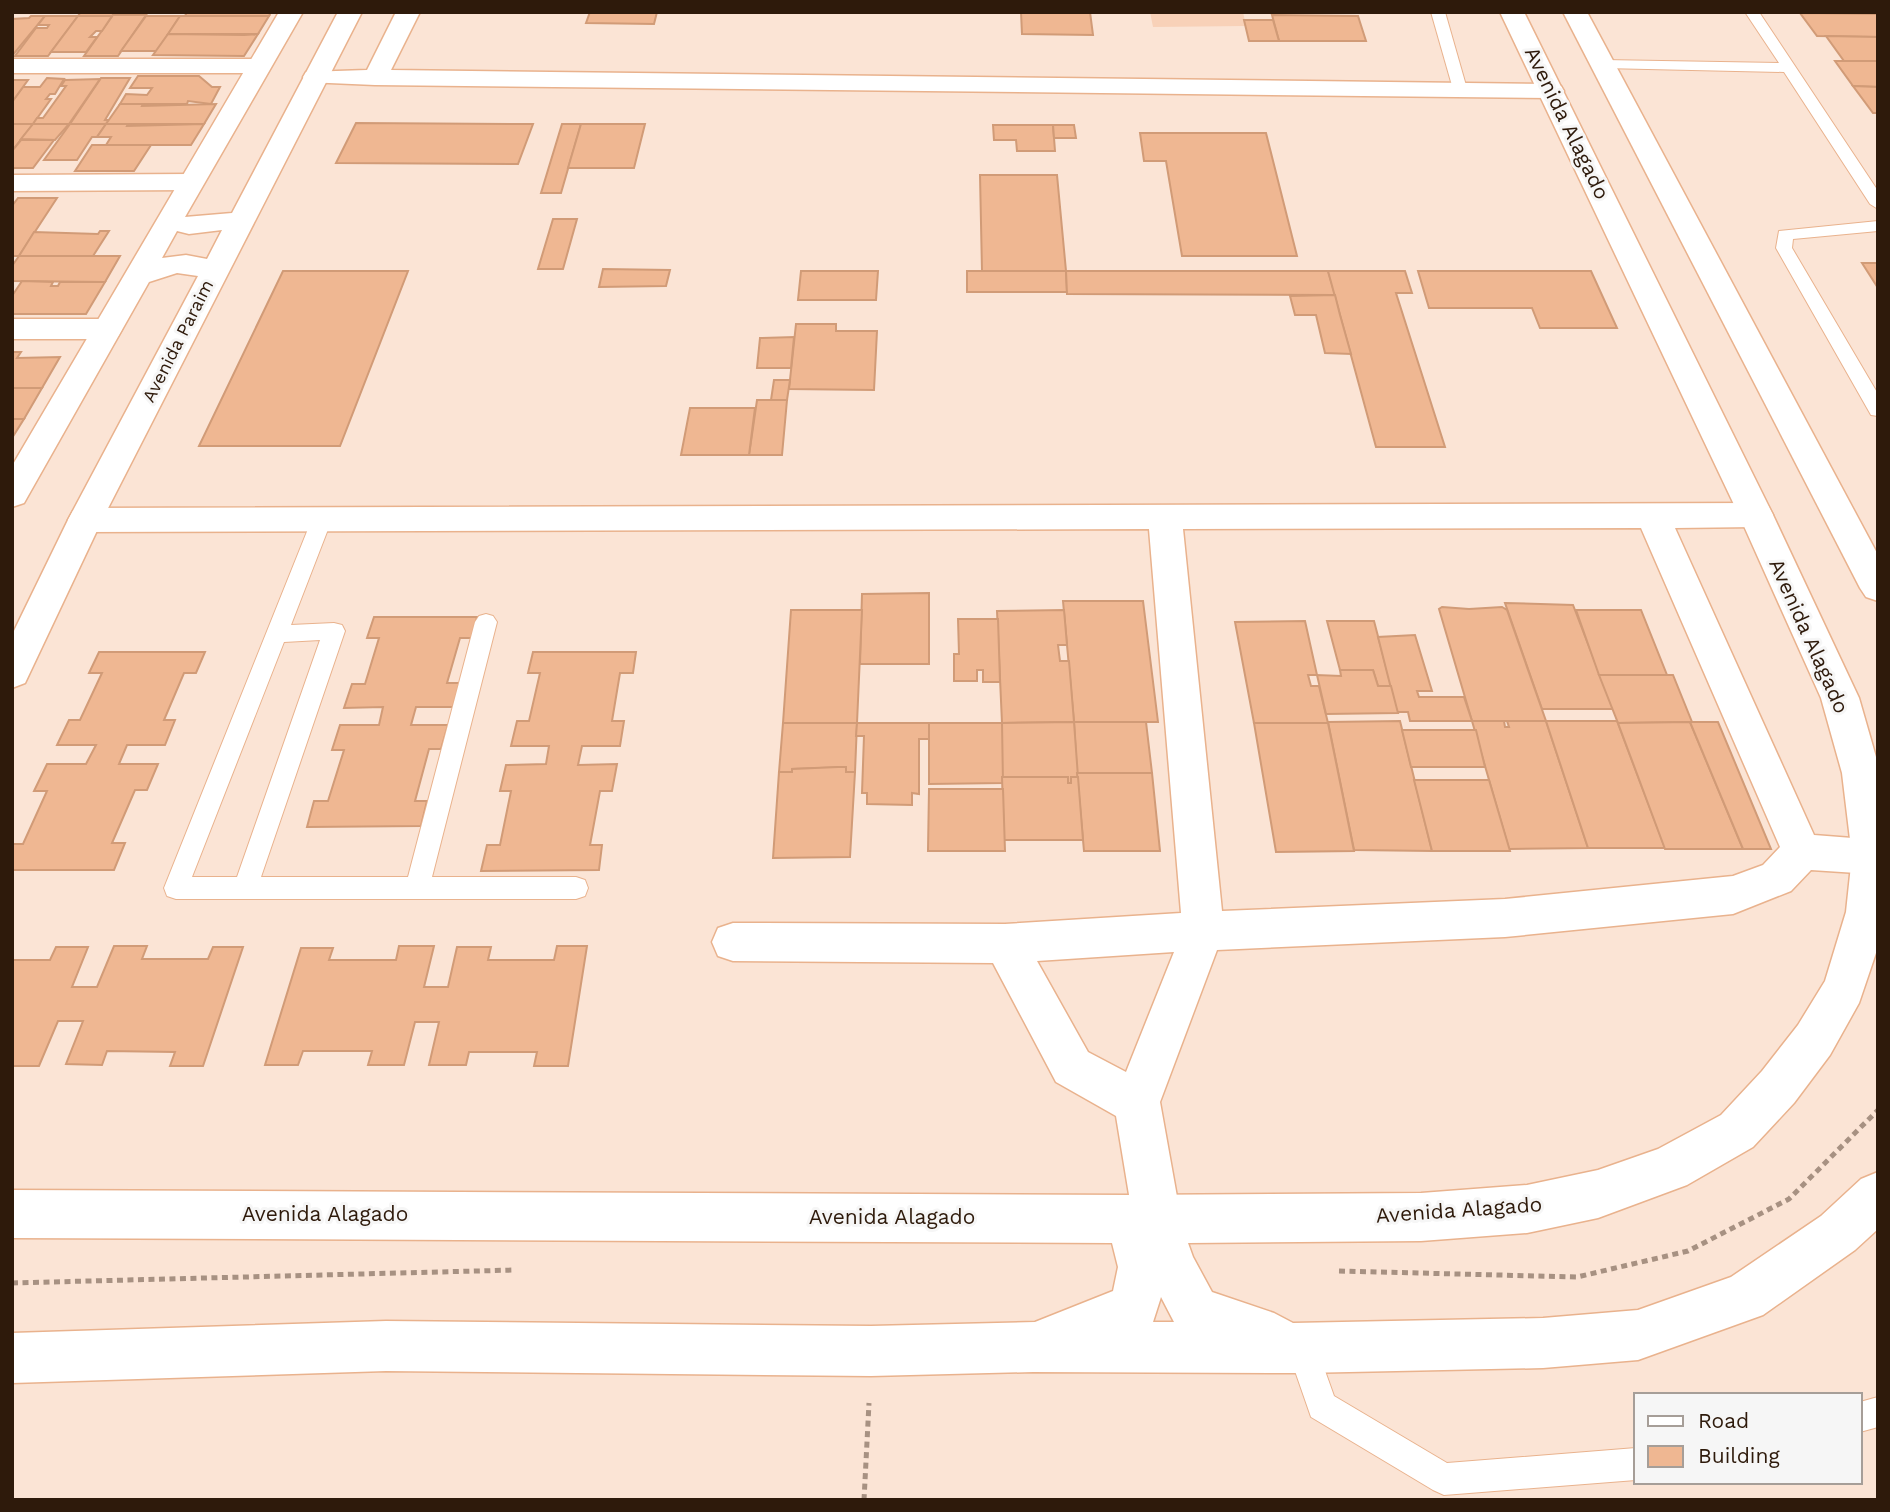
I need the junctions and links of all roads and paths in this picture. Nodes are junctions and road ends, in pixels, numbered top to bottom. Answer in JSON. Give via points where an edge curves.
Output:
{"nodes":[{"id":1,"x":291,"y":12,"type":"edge"},
{"id":2,"x":350,"y":12,"type":"edge"},
{"id":3,"x":408,"y":12,"type":"edge"},
{"id":4,"x":1438,"y":12,"type":"edge"},
{"id":5,"x":1512,"y":12,"type":"edge"},
{"id":6,"x":1575,"y":12,"type":"edge"},
{"id":7,"x":1752,"y":12,"type":"edge"},
{"id":8,"x":1603,"y":64,"type":"junction"},
{"id":9,"x":12,"y":66,"type":"edge"},
{"id":10,"x":259,"y":66,"type":"junction"},
{"id":11,"x":1787,"y":68,"type":"junction"},
{"id":12,"x":315,"y":77,"type":"junction"},
{"id":13,"x":375,"y":78,"type":"junction"},
{"id":14,"x":1460,"y":89,"type":"junction"},
{"id":15,"x":1552,"y":91,"type":"junction"},
{"id":16,"x":191,"y":182,"type":"junction"},
{"id":17,"x":12,"y":183,"type":"edge"},
{"id":18,"x":1878,"y":204,"type":"edge"},
{"id":19,"x":241,"y":220,"type":"junction"},
{"id":20,"x":169,"y":221,"type":"junction"},
{"id":21,"x":1878,"y":226,"type":"edge"},
{"id":22,"x":214,"y":272,"type":"junction"},
{"id":23,"x":139,"y":275,"type":"junction"},
{"id":24,"x":12,"y":329,"type":"edge"},
{"id":25,"x":107,"y":329,"type":"junction"},
{"id":26,"x":1878,"y":410,"type":"edge"},
{"id":27,"x":12,"y":495,"type":"edge"},
{"id":28,"x":1756,"y":515,"type":"junction"},
{"id":29,"x":1653,"y":516,"type":"junction"},
{"id":30,"x":1164,"y":517,"type":"junction"},
{"id":31,"x":322,"y":519,"type":"junction"},
{"id":32,"x":85,"y":520,"type":"junction"},
{"id":33,"x":1878,"y":588,"type":"edge"},
{"id":34,"x":486,"y":622,"type":"dead end"},
{"id":35,"x":275,"y":634,"type":"junction"},
{"id":36,"x":12,"y":673,"type":"edge"},
{"id":37,"x":1802,"y":852,"type":"junction"},
{"id":38,"x":1872,"y":856,"type":"junction"},
{"id":39,"x":245,"y":888,"type":"junction"},
{"id":40,"x":417,"y":888,"type":"junction"},
{"id":41,"x":576,"y":888,"type":"dead end"},
{"id":42,"x":1203,"y":931,"type":"junction"},
{"id":43,"x":733,"y":942,"type":"dead end"},
{"id":44,"x":1005,"y":944,"type":"junction"},
{"id":45,"x":1137,"y":1102,"type":"junction"},
{"id":46,"x":1878,"y":1196,"type":"edge"},
{"id":47,"x":12,"y":1214,"type":"edge"},
{"id":48,"x":1143,"y":1219,"type":"junction"},
{"id":49,"x":1033,"y":1347,"type":"junction"},
{"id":50,"x":1302,"y":1348,"type":"junction"},
{"id":51,"x":871,"y":1351,"type":"junction"},
{"id":52,"x":12,"y":1358,"type":"edge"},
{"id":53,"x":1634,"y":1464,"type":"edge"},
{"id":54,"x":864,"y":1500,"type":"edge"}],
"edges":[{"from":1,"to":10,"type":"street"},
{"from":2,"to":12,"type":"street","name":"Avenida Paraim"},
{"from":3,"to":13,"type":"street"},
{"from":4,"to":14,"type":"lane"},
{"from":5,"to":15,"type":"street","name":"Avenida Alagado"},
{"from":6,"to":8,"type":"street"},
{"from":7,"to":11,"type":"lane"},
{"from":8,"to":11,"type":"lane"},
{"from":8,"to":33,"type":"street"},
{"from":9,"to":10,"type":"street"},
{"from":10,"to":16,"type":"street"},
{"from":11,"to":18,"type":"lane"},
{"from":12,"to":13,"type":"street"},
{"from":12,"to":19,"type":"street","name":"Avenida Paraim"},
{"from":13,"to":14,"type":"street"},
{"from":14,"to":15,"type":"street"},
{"from":15,"to":28,"type":"street","name":"Avenida Alagado"},
{"from":16,"to":17,"type":"street"},
{"from":16,"to":20,"type":"street"},
{"from":19,"to":20,"type":"street","via":[[189,226]]},
{"from":19,"to":22,"type":"street","name":"Avenida Paraim"},
{"from":20,"to":23,"type":"street"},
{"from":21,"to":26,"type":"lane","via":[[1785,235],[1784,248]]},
{"from":22,"to":23,"type":"street","via":[[201,264],[167,263]]},
{"from":22,"to":32,"type":"street","name":"Avenida Paraim"},
{"from":23,"to":25,"type":"street"},
{"from":24,"to":25,"type":"street"},
{"from":25,"to":27,"type":"street"},
{"from":28,"to":29,"type":"street"},
{"from":28,"to":38,"type":"street","name":"Avenida Alagado","via":[[1840,698],[1861,773]]},
{"from":29,"to":30,"type":"street"},
{"from":29,"to":37,"type":"street"},
{"from":30,"to":31,"type":"street"},
{"from":30,"to":42,"type":"street"},
{"from":31,"to":32,"type":"street"},
{"from":31,"to":35,"type":"lane"},
{"from":32,"to":36,"type":"street","name":"Avenida Paraim"},
{"from":34,"to":40,"type":"lane"},
{"from":35,"to":39,"type":"lane","via":[[334,631]]},
{"from":35,"to":39,"type":"lane","via":[[176,888]]},
{"from":37,"to":38,"type":"street"},
{"from":37,"to":42,"type":"street","via":[[1777,878],[1733,895],[1505,918]]},
{"from":38,"to":48,"type":"street","name":"Avenida Alagado","via":[[1867,912],[1844,989],[1814,1040],[1737,1131],[1670,1168],[1598,1195],[1527,1209],[1421,1217]]},
{"from":39,"to":40,"type":"lane"},
{"from":40,"to":41,"type":"lane"},
{"from":42,"to":44,"type":"street"},
{"from":42,"to":45,"type":"street"},
{"from":43,"to":44,"type":"street"},
{"from":44,"to":45,"type":"street","via":[[1072,1067]]},
{"from":45,"to":48,"type":"street"},
{"from":46,"to":50,"type":"street","via":[[1838,1233],[1745,1297],[1638,1335],[1544,1343]]},
{"from":47,"to":48,"type":"street","name":"Avenida Alagado"},
{"from":48,"to":49,"type":"street","via":[[1135,1307]]},
{"from":48,"to":50,"type":"street","via":[[1195,1311]]},
{"from":49,"to":50,"type":"street"},
{"from":49,"to":51,"type":"street"},
{"from":50,"to":53,"type":"lane","via":[[1322,1406],[1444,1479]]},
{"from":51,"to":52,"type":"street","via":[[386,1346]]},
{"from":51,"to":54,"type":"path"}]}
